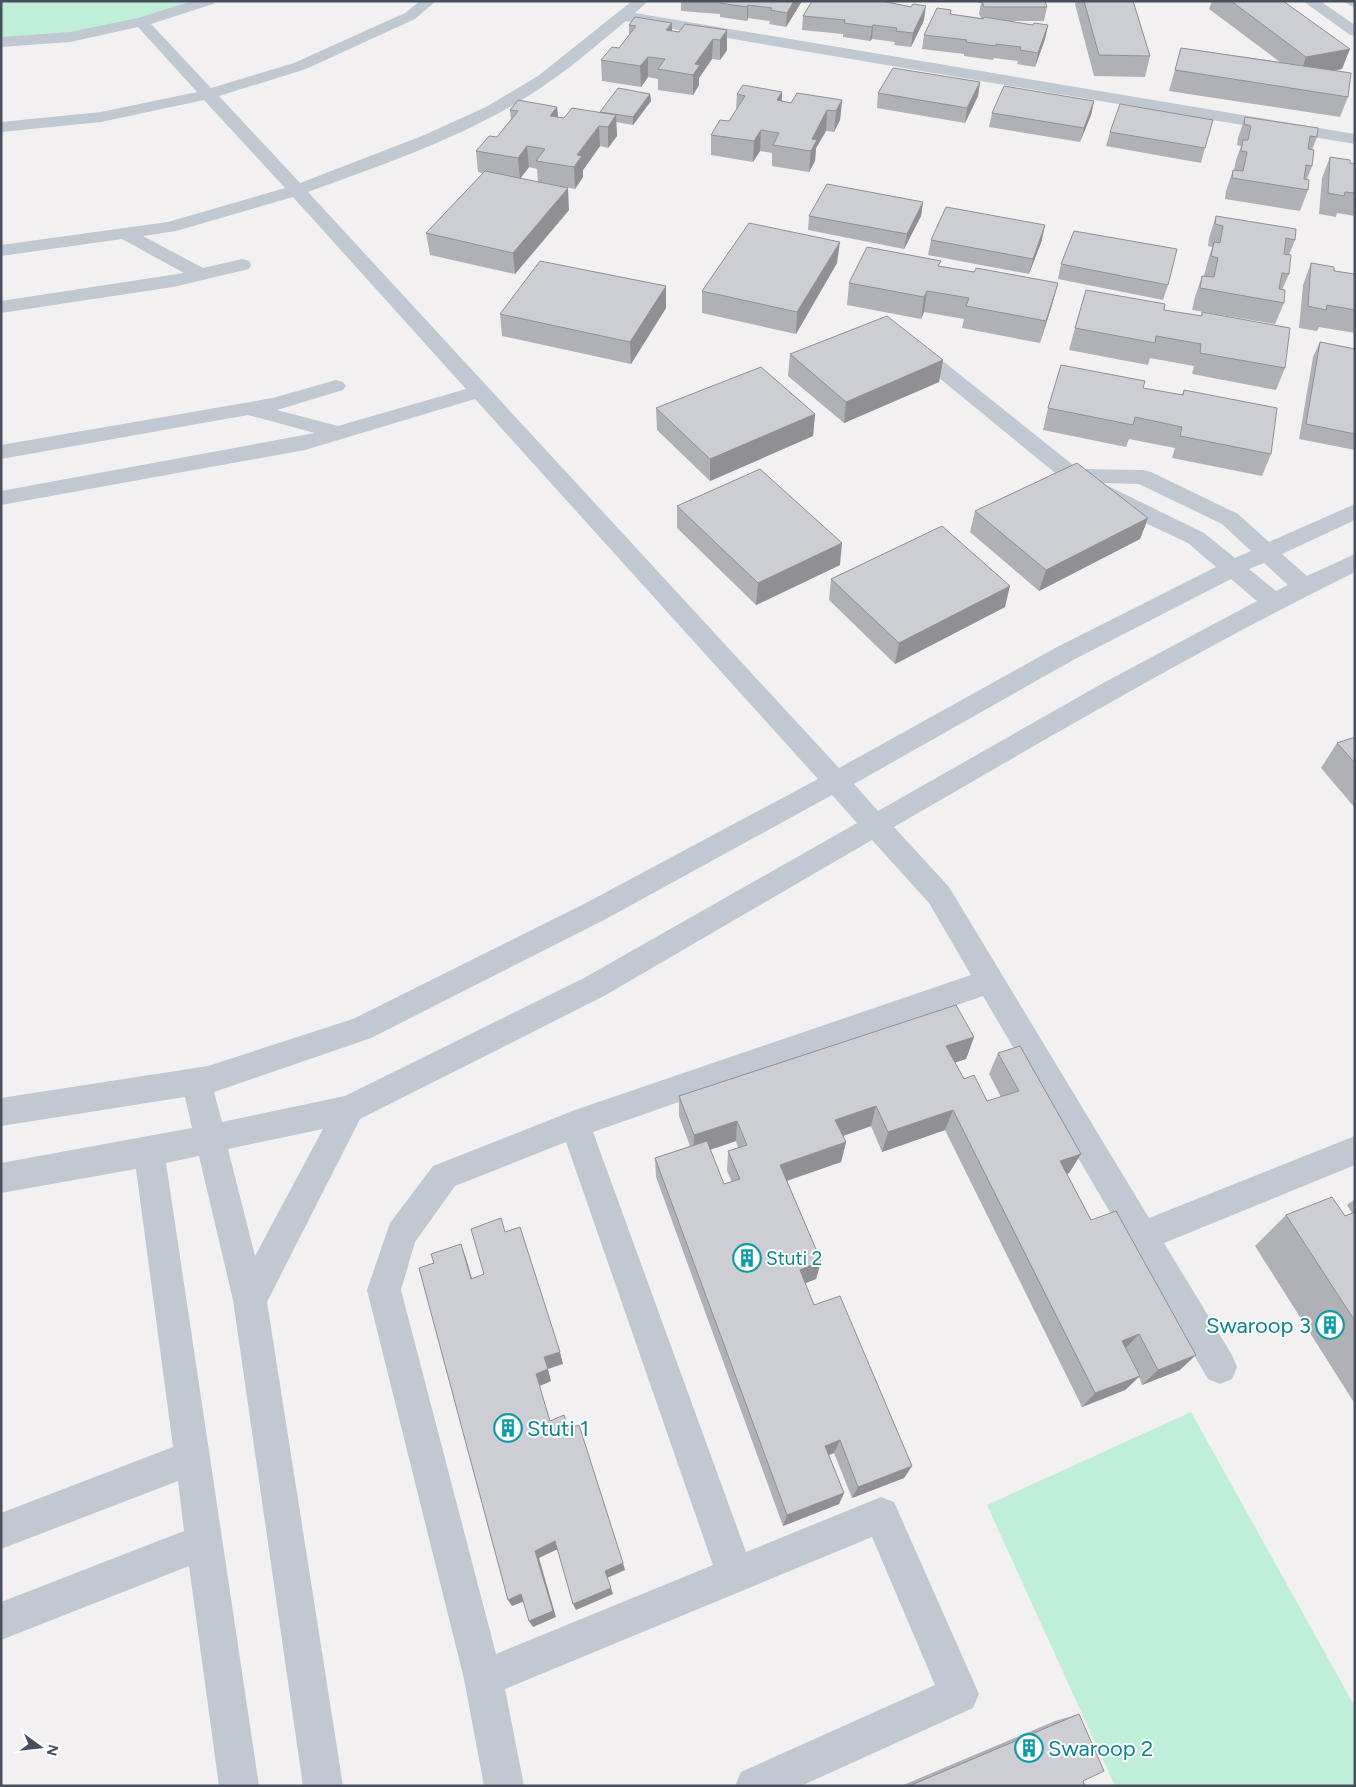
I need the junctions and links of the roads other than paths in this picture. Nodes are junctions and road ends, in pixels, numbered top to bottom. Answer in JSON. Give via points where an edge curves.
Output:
{"nodes":[{"id":1,"x":208,"y":1,"type":"edge"},
{"id":2,"x":429,"y":1,"type":"edge"},
{"id":3,"x":1310,"y":1,"type":"edge"},
{"id":4,"x":1350,"y":1,"type":"edge"},
{"id":5,"x":1355,"y":4,"type":"edge"},
{"id":6,"x":633,"y":8,"type":"edge"},
{"id":7,"x":142,"y":22,"type":"junction"},
{"id":8,"x":1355,"y":32,"type":"edge"},
{"id":9,"x":1,"y":42,"type":"edge"},
{"id":10,"x":209,"y":94,"type":"junction"},
{"id":11,"x":1,"y":127,"type":"edge"},
{"id":12,"x":1355,"y":129,"type":"edge"},
{"id":13,"x":1355,"y":139,"type":"edge"},
{"id":14,"x":297,"y":190,"type":"junction"},
{"id":15,"x":124,"y":233,"type":"junction"},
{"id":16,"x":1,"y":251,"type":"edge"},
{"id":17,"x":242,"y":265,"type":"dead end"},
{"id":18,"x":201,"y":275,"type":"junction"},
{"id":19,"x":1,"y":307,"type":"edge"},
{"id":20,"x":896,"y":333,"type":"edge"},
{"id":21,"x":336,"y":386,"type":"dead end"},
{"id":22,"x":480,"y":391,"type":"junction"},
{"id":23,"x":249,"y":409,"type":"junction"},
{"id":24,"x":338,"y":433,"type":"junction"},
{"id":25,"x":1,"y":452,"type":"edge"},
{"id":26,"x":1073,"y":476,"type":"junction"},
{"id":27,"x":1,"y":498,"type":"edge"},
{"id":28,"x":1355,"y":511,"type":"edge"},
{"id":29,"x":1266,"y":552,"type":"junction"},
{"id":30,"x":1355,"y":562,"type":"edge"},
{"id":31,"x":1234,"y":568,"type":"junction"},
{"id":32,"x":1304,"y":587,"type":"junction"},
{"id":33,"x":1274,"y":602,"type":"junction"},
{"id":34,"x":835,"y":782,"type":"junction"},
{"id":35,"x":877,"y":826,"type":"junction"},
{"id":36,"x":990,"y":981,"type":"junction"},
{"id":37,"x":196,"y":1081,"type":"junction"},
{"id":38,"x":349,"y":1109,"type":"junction"},
{"id":39,"x":1,"y":1112,"type":"edge"},
{"id":40,"x":575,"y":1124,"type":"junction"},
{"id":41,"x":209,"y":1140,"type":"junction"},
{"id":42,"x":1355,"y":1150,"type":"edge"},
{"id":43,"x":149,"y":1152,"type":"junction"},
{"id":44,"x":1,"y":1178,"type":"edge"},
{"id":45,"x":1142,"y":1236,"type":"junction"},
{"id":46,"x":250,"y":1300,"type":"junction"},
{"id":47,"x":1220,"y":1367,"type":"dead end"},
{"id":48,"x":193,"y":1458,"type":"junction"},
{"id":49,"x":1,"y":1531,"type":"edge"},
{"id":50,"x":204,"y":1542,"type":"junction"},
{"id":51,"x":735,"y":1574,"type":"junction"},
{"id":52,"x":1,"y":1621,"type":"edge"},
{"id":53,"x":483,"y":1679,"type":"junction"},
{"id":54,"x":239,"y":1786,"type":"edge"},
{"id":55,"x":323,"y":1786,"type":"edge"},
{"id":56,"x":504,"y":1786,"type":"edge"},
{"id":57,"x":755,"y":1786,"type":"edge"}],
"edges":[{"from":1,"to":7,"type":"street"},
{"from":2,"to":10,"type":"street","via":[[410,16],[300,66]]},
{"from":3,"to":8,"type":"street"},
{"from":4,"to":5,"type":"street"},
{"from":6,"to":12,"type":"street"},
{"from":6,"to":13,"type":"street"},
{"from":6,"to":14,"type":"street","via":[[544,79],[492,110],[428,140]]},
{"from":7,"to":9,"type":"street","via":[[70,38]]},
{"from":7,"to":10,"type":"street"},
{"from":10,"to":11,"type":"street","via":[[101,117]]},
{"from":10,"to":14,"type":"street"},
{"from":14,"to":15,"type":"street","via":[[170,227]]},
{"from":14,"to":22,"type":"street"},
{"from":15,"to":16,"type":"street"},
{"from":15,"to":18,"type":"street"},
{"from":17,"to":18,"type":"street"},
{"from":18,"to":19,"type":"street"},
{"from":20,"to":26,"type":"street"},
{"from":21,"to":23,"type":"street"},
{"from":22,"to":24,"type":"street"},
{"from":22,"to":34,"type":"street"},
{"from":23,"to":24,"type":"street"},
{"from":23,"to":25,"type":"street"},
{"from":24,"to":27,"type":"street","via":[[305,443]]},
{"from":26,"to":29,"type":"street","via":[[1142,477],[1230,518]]},
{"from":26,"to":31,"type":"street","via":[[1115,500],[1196,538]]},
{"from":28,"to":29,"type":"street"},
{"from":29,"to":31,"type":"street"},
{"from":29,"to":32,"type":"street"},
{"from":30,"to":32,"type":"street"},
{"from":31,"to":33,"type":"street"},
{"from":31,"to":34,"type":"street","via":[[1066,654]]},
{"from":32,"to":33,"type":"street"},
{"from":33,"to":35,"type":"street","via":[[1114,688]]},
{"from":34,"to":35,"type":"street"},
{"from":34,"to":37,"type":"street","via":[[594,912],[361,1029],[208,1080]]},
{"from":35,"to":36,"type":"street","via":[[938,896]]},
{"from":35,"to":38,"type":"street","via":[[594,987]]},
{"from":36,"to":40,"type":"street"},
{"from":36,"to":45,"type":"street"},
{"from":37,"to":39,"type":"street"},
{"from":37,"to":41,"type":"street"},
{"from":38,"to":41,"type":"street"},
{"from":38,"to":46,"type":"street"},
{"from":40,"to":51,"type":"street"},
{"from":40,"to":53,"type":"street","via":[[444,1176],[401,1234],[384,1290]]},
{"from":41,"to":43,"type":"street"},
{"from":41,"to":46,"type":"street"},
{"from":42,"to":45,"type":"street"},
{"from":43,"to":44,"type":"street"},
{"from":43,"to":48,"type":"street"},
{"from":45,"to":47,"type":"street"},
{"from":46,"to":55,"type":"street"},
{"from":48,"to":49,"type":"street"},
{"from":48,"to":50,"type":"street"},
{"from":50,"to":52,"type":"street"},
{"from":50,"to":54,"type":"street"},
{"from":51,"to":53,"type":"street"},
{"from":51,"to":57,"type":"street","via":[[881,1515],[959,1694]]},
{"from":53,"to":56,"type":"street"}]}
